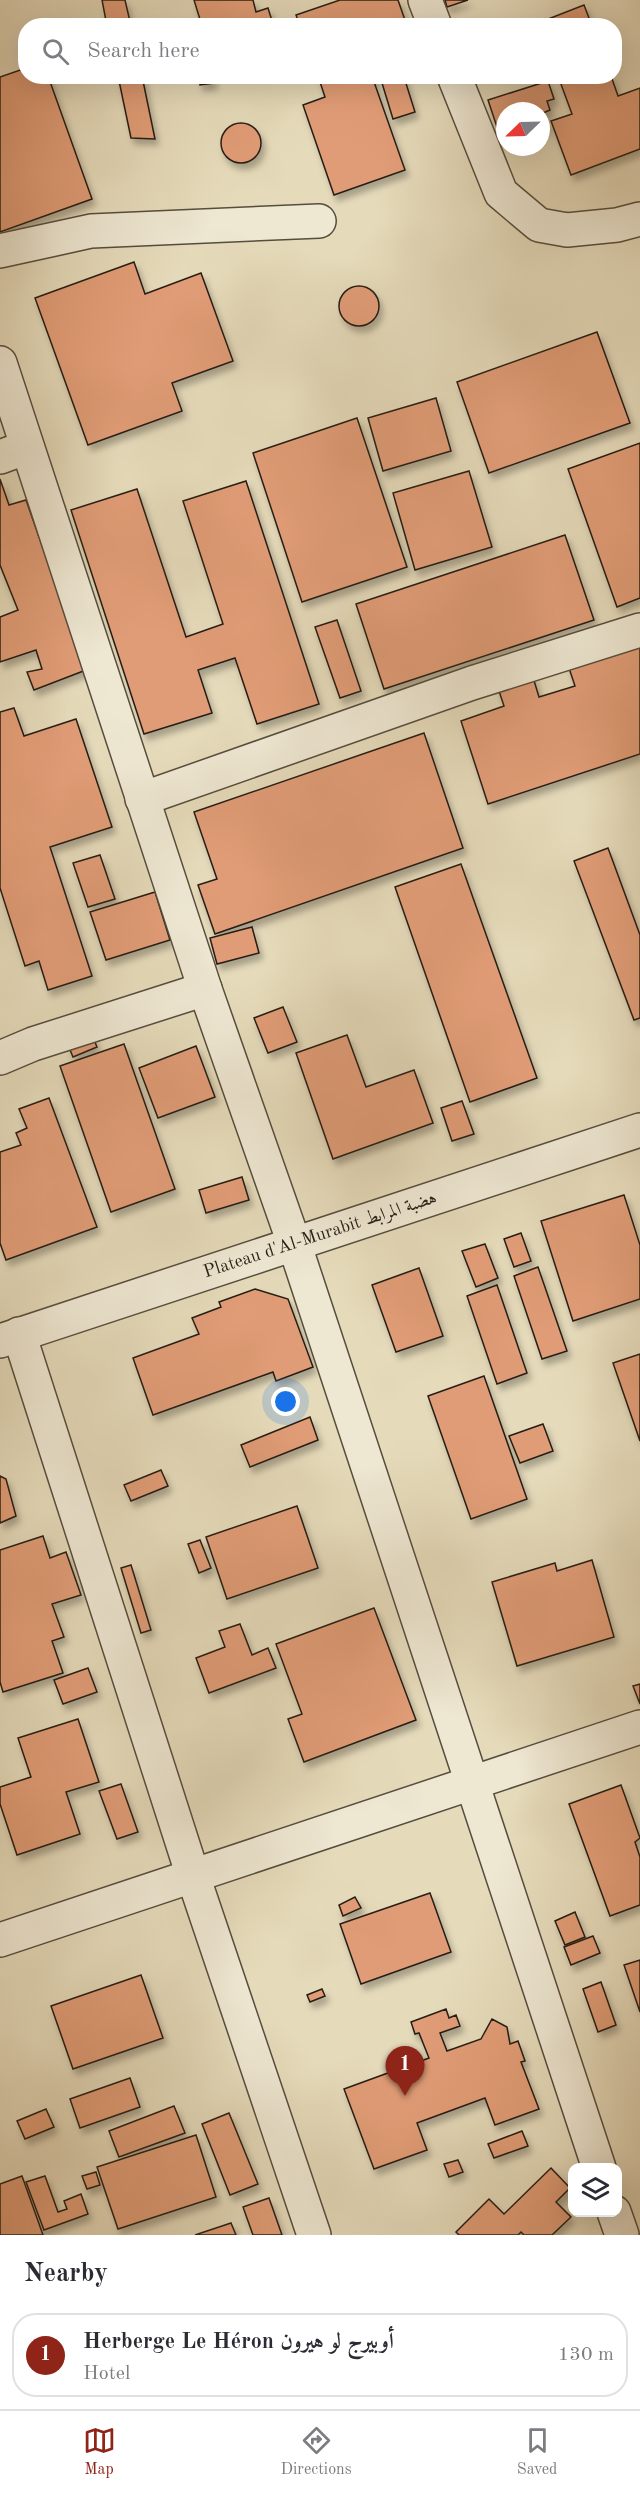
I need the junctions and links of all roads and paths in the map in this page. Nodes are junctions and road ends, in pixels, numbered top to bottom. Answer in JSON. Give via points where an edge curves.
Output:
{"nodes":[{"id":1,"x":425,"y":0,"type":"edge"},
{"id":2,"x":432,"y":18,"type":"edge"},
{"id":3,"x":457,"y":84,"type":"edge"},
{"id":4,"x":640,"y":219,"type":"edge"},
{"id":5,"x":319,"y":221,"type":"dead end"},
{"id":6,"x":0,"y":251,"type":"edge"},
{"id":7,"x":0,"y":363,"type":"edge"},
{"id":8,"x":13,"y":452,"type":"edge"},
{"id":9,"x":640,"y":630,"type":"edge"},
{"id":10,"x":142,"y":799,"type":"junction"},
{"id":11,"x":205,"y":989,"type":"junction"},
{"id":12,"x":0,"y":1058,"type":"edge"},
{"id":13,"x":640,"y":1130,"type":"edge"},
{"id":14,"x":294,"y":1244,"type":"junction"},
{"id":15,"x":9,"y":1338,"type":"edge"},
{"id":16,"x":640,"y":1726,"type":"edge"},
{"id":17,"x":471,"y":1783,"type":"junction"},
{"id":18,"x":193,"y":1876,"type":"junction"},
{"id":19,"x":0,"y":1940,"type":"edge"},
{"id":20,"x":597,"y":2163,"type":"edge"},
{"id":21,"x":616,"y":2217,"type":"edge"},
{"id":22,"x":314,"y":2235,"type":"edge"},
{"id":23,"x":622,"y":2235,"type":"edge"}],
"edges":[{"from":1,"to":2,"type":"street"},
{"from":3,"to":4,"type":"street","via":[[501,193],[538,225],[567,230]]},
{"from":5,"to":6,"type":"street","via":[[91,231]]},
{"from":7,"to":8,"type":"street"},
{"from":8,"to":10,"type":"street"},
{"from":9,"to":10,"type":"street","via":[[472,683]]},
{"from":10,"to":11,"type":"street"},
{"from":11,"to":12,"type":"street"},
{"from":11,"to":14,"type":"street"},
{"from":13,"to":14,"type":"street","name":"Plateau d'Al-Murabit هضبة المرابط"},
{"from":14,"to":15,"type":"street","name":"Plateau d'Al-Murabit هضبة المرابط"},
{"from":14,"to":17,"type":"street"},
{"from":15,"to":18,"type":"street"},
{"from":16,"to":17,"type":"street"},
{"from":17,"to":18,"type":"street"},
{"from":17,"to":20,"type":"street"},
{"from":18,"to":19,"type":"street"},
{"from":18,"to":22,"type":"street"},
{"from":21,"to":23,"type":"street"}]}
